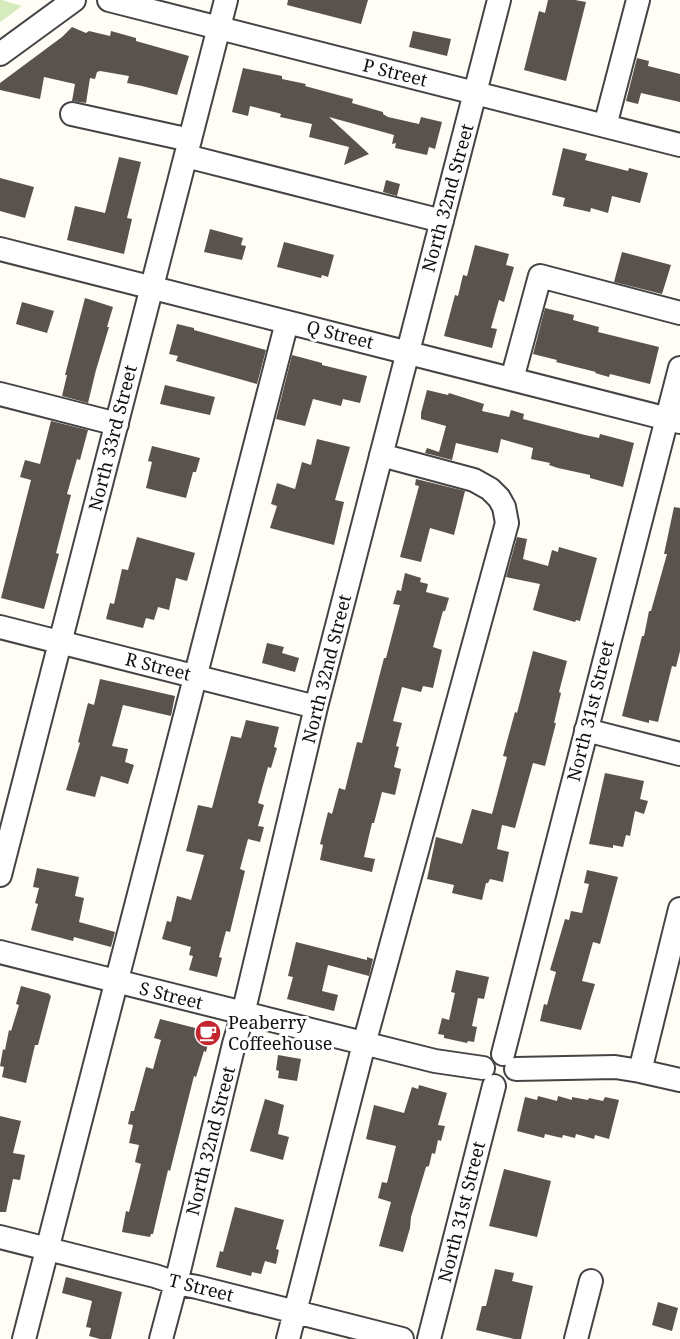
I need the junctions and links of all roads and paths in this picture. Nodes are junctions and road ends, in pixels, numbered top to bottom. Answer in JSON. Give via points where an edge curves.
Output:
{"nodes":[{"id":1,"x":74,"y":0,"type":"edge"},
{"id":2,"x":109,"y":0,"type":"edge"},
{"id":3,"x":226,"y":0,"type":"edge"},
{"id":4,"x":499,"y":0,"type":"edge"},
{"id":5,"x":638,"y":0,"type":"edge"},
{"id":6,"x":219,"y":28,"type":"junction"},
{"id":7,"x":0,"y":54,"type":"edge"},
{"id":8,"x":475,"y":93,"type":"junction"},
{"id":9,"x":72,"y":114,"type":"dead end"},
{"id":10,"x":605,"y":126,"type":"junction"},
{"id":11,"x":680,"y":145,"type":"edge"},
{"id":12,"x":188,"y":148,"type":"junction"},
{"id":13,"x":442,"y":221,"type":"junction"},
{"id":14,"x":0,"y":249,"type":"edge"},
{"id":15,"x":152,"y":288,"type":"junction"},
{"id":16,"x":680,"y":313,"type":"edge"},
{"id":17,"x":287,"y":322,"type":"junction"},
{"id":18,"x":408,"y":353,"type":"junction"},
{"id":19,"x":680,"y":368,"type":"edge"},
{"id":20,"x":512,"y":379,"type":"junction"},
{"id":21,"x":1,"y":398,"type":"edge"},
{"id":22,"x":673,"y":420,"type":"edge"},
{"id":23,"x":117,"y":424,"type":"junction"},
{"id":24,"x":381,"y":455,"type":"junction"},
{"id":25,"x":0,"y":627,"type":"edge"},
{"id":26,"x":60,"y":642,"type":"junction"},
{"id":27,"x":195,"y":676,"type":"junction"},
{"id":28,"x":316,"y":707,"type":"junction"},
{"id":29,"x":586,"y":730,"type":"junction"},
{"id":30,"x":680,"y":754,"type":"edge"},
{"id":31,"x":0,"y":875,"type":"edge"},
{"id":32,"x":680,"y":909,"type":"edge"},
{"id":33,"x":0,"y":952,"type":"edge"},
{"id":34,"x":116,"y":982,"type":"junction"},
{"id":35,"x":243,"y":1014,"type":"junction"},
{"id":36,"x":364,"y":1044,"type":"junction"},
{"id":37,"x":509,"y":1062,"type":"junction"},
{"id":38,"x":640,"y":1071,"type":"junction"},
{"id":39,"x":488,"y":1077,"type":"junction"},
{"id":40,"x":680,"y":1080,"type":"edge"},
{"id":41,"x":0,"y":1237,"type":"edge"},
{"id":42,"x":47,"y":1249,"type":"junction"},
{"id":43,"x":591,"y":1281,"type":"dead end"},
{"id":44,"x":176,"y":1283,"type":"junction"},
{"id":45,"x":295,"y":1312,"type":"junction"},
{"id":46,"x":24,"y":1339,"type":"edge"},
{"id":47,"x":161,"y":1339,"type":"edge"},
{"id":48,"x":288,"y":1339,"type":"edge"},
{"id":49,"x":402,"y":1339,"type":"edge"},
{"id":50,"x":429,"y":1339,"type":"edge"},
{"id":51,"x":576,"y":1339,"type":"edge"}],
"edges":[{"from":1,"to":7,"type":"street"},
{"from":2,"to":6,"type":"street","name":"P Street"},
{"from":3,"to":6,"type":"street","name":"North 33rd Street"},
{"from":4,"to":8,"type":"street","name":"North 32nd Street"},
{"from":5,"to":10,"type":"street"},
{"from":6,"to":8,"type":"street","name":"P Street"},
{"from":6,"to":12,"type":"street","name":"North 33rd Street"},
{"from":8,"to":10,"type":"street","name":"P Street"},
{"from":8,"to":13,"type":"street","name":"North 32nd Street"},
{"from":9,"to":12,"type":"street"},
{"from":10,"to":11,"type":"street","name":"P Street"},
{"from":12,"to":13,"type":"street"},
{"from":12,"to":15,"type":"street","name":"North 33rd Street"},
{"from":13,"to":18,"type":"street","name":"North 32nd Street"},
{"from":14,"to":15,"type":"street","name":"Q Street"},
{"from":15,"to":17,"type":"street","name":"Q Street"},
{"from":15,"to":23,"type":"street","name":"North 33rd Street"},
{"from":16,"to":20,"type":"street","via":[[540,276]]},
{"from":17,"to":18,"type":"street","name":"Q Street"},
{"from":17,"to":27,"type":"street"},
{"from":18,"to":20,"type":"street","name":"Q Street"},
{"from":18,"to":24,"type":"street","name":"North 32nd Street"},
{"from":19,"to":22,"type":"street","name":"North 31st Street"},
{"from":20,"to":22,"type":"street","name":"Q Street"},
{"from":21,"to":23,"type":"street"},
{"from":22,"to":29,"type":"street","name":"North 31st Street"},
{"from":23,"to":26,"type":"street","name":"North 33rd Street"},
{"from":24,"to":28,"type":"street","name":"North 32nd Street"},
{"from":24,"to":36,"type":"street","via":[[474,480],[499,498],[507,523]]},
{"from":25,"to":26,"type":"street","name":"R Street"},
{"from":26,"to":27,"type":"street","name":"R Street"},
{"from":26,"to":31,"type":"street","name":"North 33rd Street"},
{"from":27,"to":28,"type":"street","name":"R Street"},
{"from":27,"to":34,"type":"street"},
{"from":28,"to":35,"type":"street","name":"North 32nd Street"},
{"from":29,"to":30,"type":"street"},
{"from":29,"to":37,"type":"street","name":"North 31st Street"},
{"from":32,"to":38,"type":"street"},
{"from":33,"to":34,"type":"street","name":"S Street"},
{"from":34,"to":35,"type":"street","name":"S Street"},
{"from":34,"to":42,"type":"street"},
{"from":35,"to":36,"type":"street","name":"S Street"},
{"from":35,"to":44,"type":"street","name":"North 32nd Street"},
{"from":36,"to":39,"type":"street","name":"S Street"},
{"from":36,"to":45,"type":"street"},
{"from":37,"to":38,"type":"street"},
{"from":37,"to":39,"type":"street","via":[[497,1054],[488,1058]]},
{"from":37,"to":39,"type":"street","via":[[515,1075],[509,1083],[499,1087]]},
{"from":38,"to":40,"type":"street"},
{"from":39,"to":50,"type":"street","name":"North 31st Street"},
{"from":41,"to":42,"type":"street","name":"T Street"},
{"from":42,"to":44,"type":"street","name":"T Street"},
{"from":42,"to":46,"type":"street"},
{"from":43,"to":51,"type":"street"},
{"from":44,"to":45,"type":"street","name":"T Street"},
{"from":44,"to":47,"type":"street","name":"North 32nd Street"},
{"from":45,"to":48,"type":"street"},
{"from":45,"to":49,"type":"street","name":"T Street"}]}
